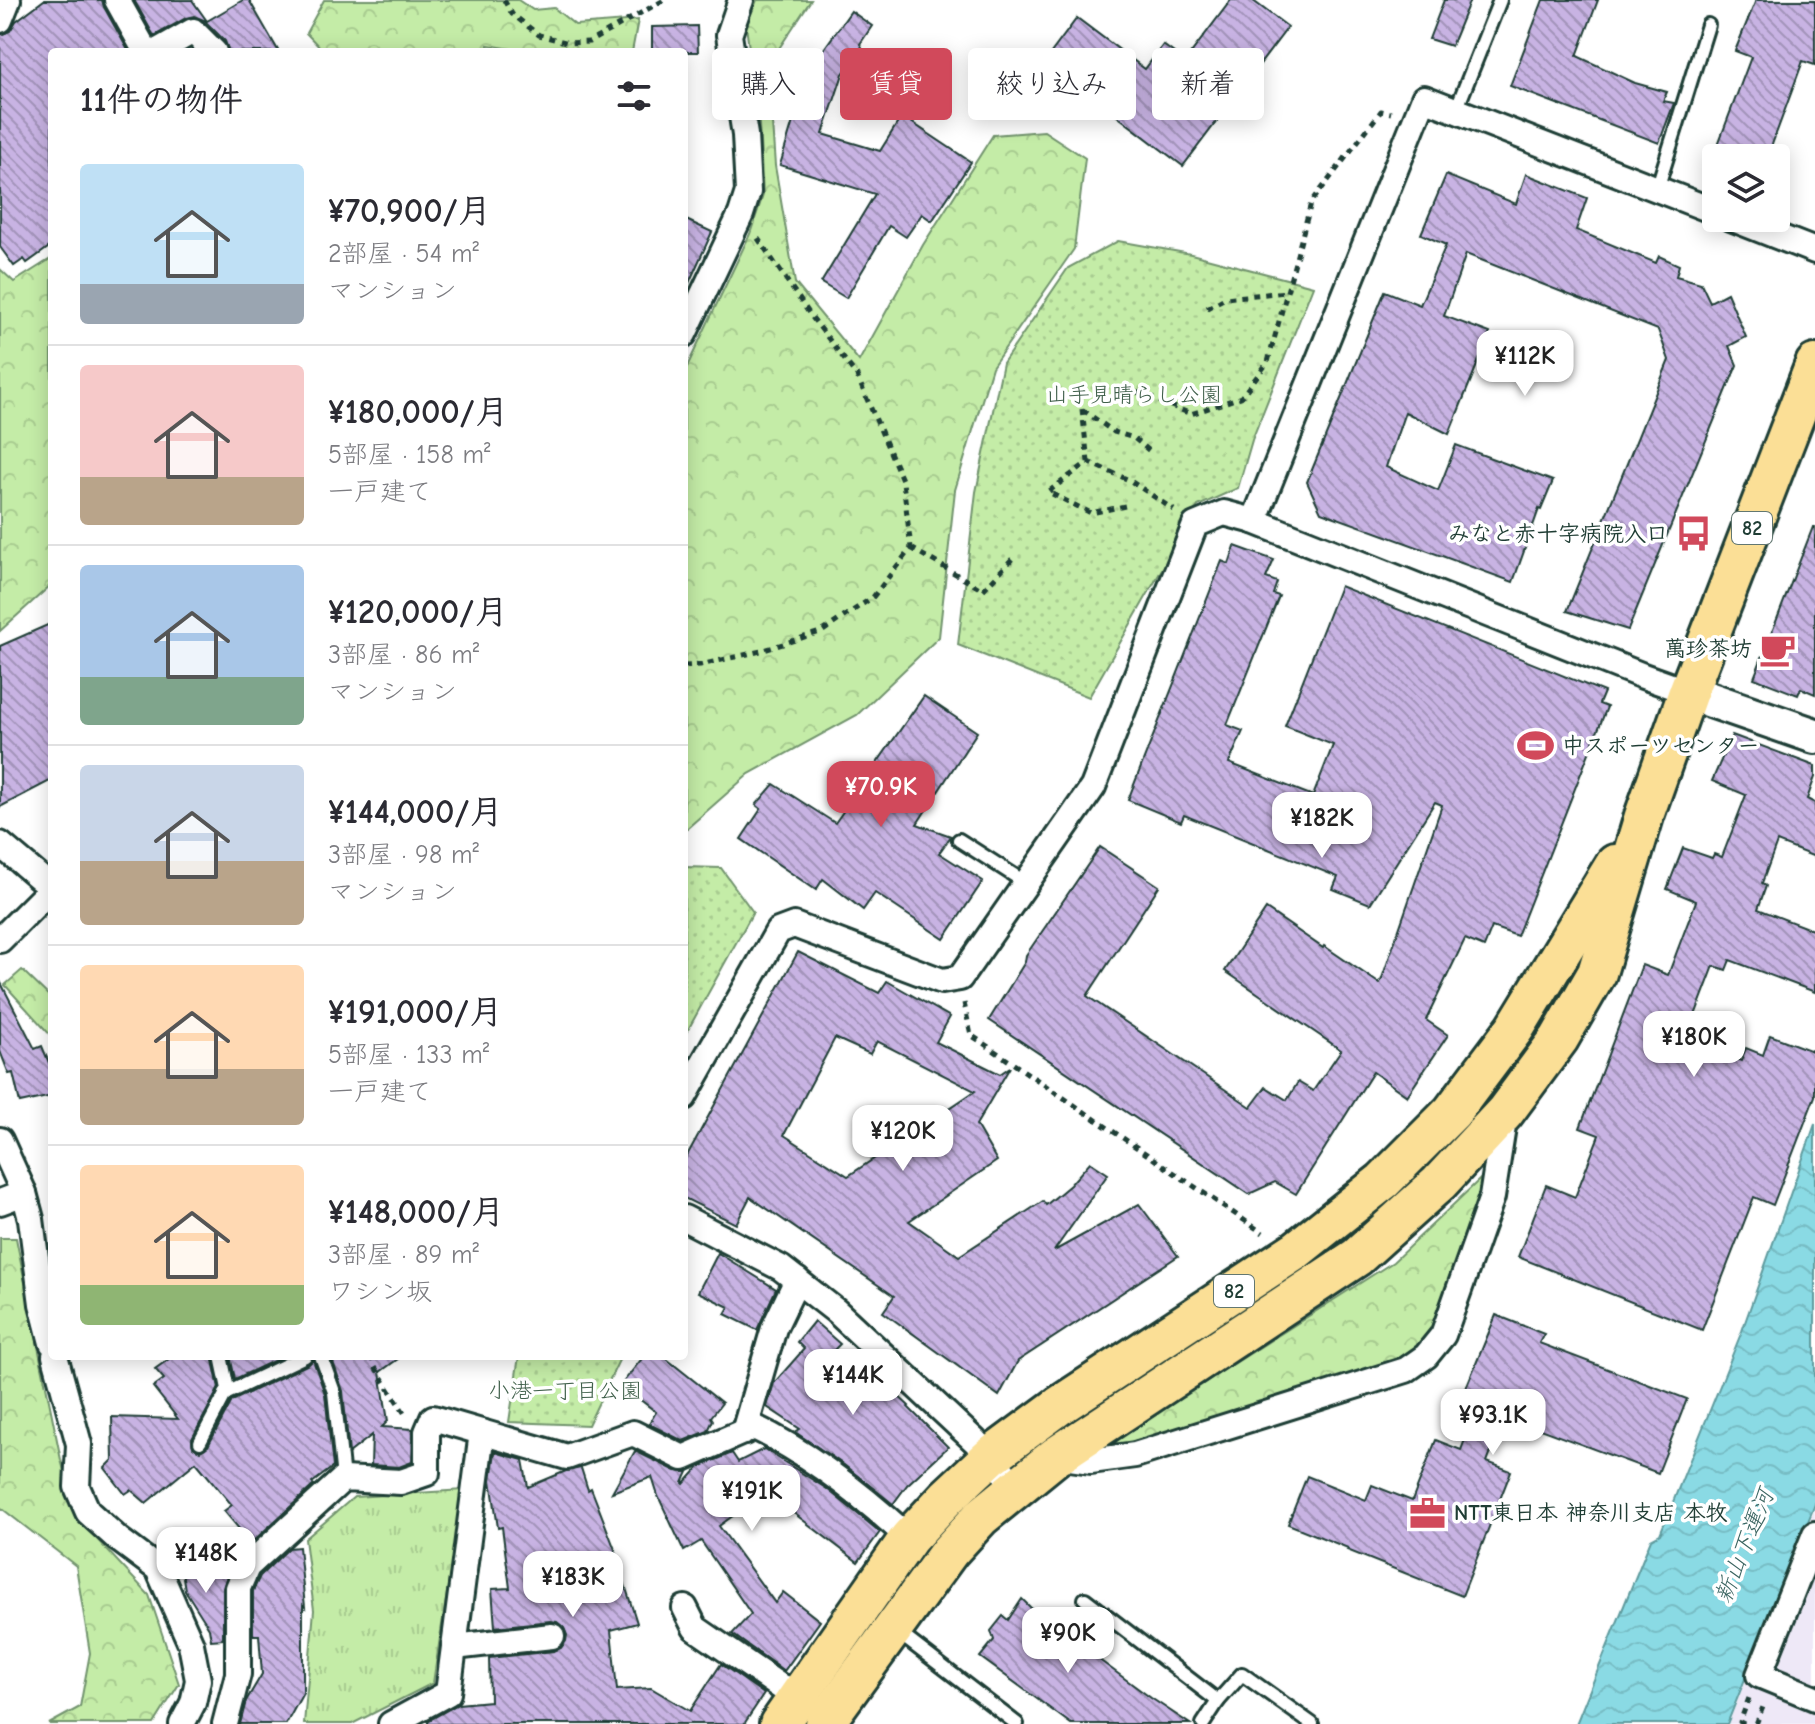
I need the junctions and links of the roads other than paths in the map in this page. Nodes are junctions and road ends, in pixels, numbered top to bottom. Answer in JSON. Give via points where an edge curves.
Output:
{"nodes":[{"id":1,"x":8,"y":0,"type":"edge"},
{"id":2,"x":117,"y":0,"type":"edge"},
{"id":3,"x":741,"y":0,"type":"edge"},
{"id":4,"x":1500,"y":0,"type":"edge"},
{"id":5,"x":0,"y":20,"type":"edge"},
{"id":6,"x":1708,"y":25,"type":"dead end"},
{"id":7,"x":144,"y":48,"type":"edge"},
{"id":8,"x":163,"y":48,"type":"edge"},
{"id":9,"x":210,"y":48,"type":"edge"},
{"id":10,"x":1456,"y":110,"type":"junction"},
{"id":11,"x":1657,"y":189,"type":"junction"},
{"id":12,"x":1702,"y":207,"type":"edge"},
{"id":13,"x":1767,"y":232,"type":"edge"},
{"id":14,"x":1815,"y":251,"type":"edge"},
{"id":15,"x":688,"y":326,"type":"edge"},
{"id":16,"x":1815,"y":364,"type":"edge"},
{"id":17,"x":1254,"y":521,"type":"junction"},
{"id":18,"x":1688,"y":692,"type":"junction"},
{"id":19,"x":1815,"y":736,"type":"edge"},
{"id":20,"x":1644,"y":816,"type":"junction"},
{"id":21,"x":959,"y":840,"type":"dead end"},
{"id":22,"x":0,"y":844,"type":"edge"},
{"id":23,"x":1026,"y":883,"type":"junction"},
{"id":24,"x":48,"y":885,"type":"edge"},
{"id":25,"x":48,"y":892,"type":"edge"},
{"id":26,"x":0,"y":940,"type":"edge"},
{"id":27,"x":688,"y":1090,"type":"edge"},
{"id":28,"x":1505,"y":1112,"type":"junction"},
{"id":29,"x":0,"y":1140,"type":"edge"},
{"id":30,"x":24,"y":1193,"type":"junction"},
{"id":31,"x":0,"y":1202,"type":"edge"},
{"id":32,"x":688,"y":1220,"type":"edge"},
{"id":33,"x":797,"y":1280,"type":"junction"},
{"id":34,"x":48,"y":1327,"type":"edge"},
{"id":35,"x":56,"y":1360,"type":"edge"},
{"id":36,"x":222,"y":1360,"type":"edge"},
{"id":37,"x":297,"y":1360,"type":"edge"},
{"id":38,"x":322,"y":1360,"type":"edge"},
{"id":39,"x":225,"y":1394,"type":"junction"},
{"id":40,"x":482,"y":1432,"type":"junction"},
{"id":41,"x":744,"y":1432,"type":"junction"},
{"id":42,"x":200,"y":1442,"type":"dead end"},
{"id":43,"x":1056,"y":1456,"type":"junction"},
{"id":44,"x":990,"y":1457,"type":"junction"},
{"id":45,"x":343,"y":1479,"type":"junction"},
{"id":46,"x":1017,"y":1487,"type":"junction"},
{"id":47,"x":1815,"y":1534,"type":"edge"},
{"id":48,"x":909,"y":1538,"type":"junction"},
{"id":49,"x":1085,"y":1599,"type":"dead end"},
{"id":50,"x":685,"y":1608,"type":"dead end"},
{"id":51,"x":893,"y":1628,"type":"junction"},
{"id":52,"x":552,"y":1636,"type":"dead end"},
{"id":53,"x":454,"y":1647,"type":"junction"},
{"id":54,"x":802,"y":1691,"type":"junction"},
{"id":55,"x":1815,"y":1698,"type":"edge"},
{"id":56,"x":1218,"y":1701,"type":"junction"},
{"id":57,"x":182,"y":1724,"type":"edge"},
{"id":58,"x":225,"y":1724,"type":"edge"},
{"id":59,"x":391,"y":1724,"type":"edge"},
{"id":60,"x":779,"y":1724,"type":"edge"},
{"id":61,"x":824,"y":1724,"type":"edge"},
{"id":62,"x":1017,"y":1724,"type":"edge"},
{"id":63,"x":1203,"y":1724,"type":"edge"},
{"id":64,"x":1312,"y":1724,"type":"edge"}],
"edges":[{"from":1,"to":5,"type":"street"},
{"from":2,"to":7,"type":"street"},
{"from":3,"to":15,"type":"street","via":[[729,35],[748,192]]},
{"from":4,"to":10,"type":"lane"},
{"from":6,"to":11,"type":"lane"},
{"from":8,"to":9,"type":"street","via":[[193,31]]},
{"from":10,"to":11,"type":"street"},
{"from":10,"to":17,"type":"street","via":[[1424,98]]},
{"from":11,"to":12,"type":"street"},
{"from":13,"to":14,"type":"street"},
{"from":16,"to":18,"type":"main road","number":"82"},
{"from":17,"to":18,"type":"street"},
{"from":17,"to":23,"type":"street","via":[[1224,513],[1195,525],[1093,787]]},
{"from":18,"to":19,"type":"street"},
{"from":18,"to":20,"type":"main road","number":"82"},
{"from":20,"to":28,"type":"main road","number":"82","via":[[1597,973],[1559,1039]]},
{"from":20,"to":44,"type":"main road","number":"82","via":[[1515,1028],[1452,1112],[1383,1181],[1295,1251]]},
{"from":21,"to":23,"type":"lane"},
{"from":22,"to":24,"type":"street"},
{"from":23,"to":27,"type":"street","via":[[960,978],[942,981],[794,925],[778,931]]},
{"from":25,"to":26,"type":"street"},
{"from":28,"to":43,"type":"main road","number":"82","via":[[1439,1183],[1357,1257]]},
{"from":28,"to":43,"type":"street","via":[[1492,1197],[1443,1335],[1426,1356],[1406,1370],[1135,1455],[1091,1461]]},
{"from":29,"to":30,"type":"street"},
{"from":30,"to":31,"type":"street"},
{"from":30,"to":34,"type":"street"},
{"from":32,"to":33,"type":"street"},
{"from":33,"to":41,"type":"street","via":[[774,1328]]},
{"from":33,"to":44,"type":"street"},
{"from":35,"to":57,"type":"street","via":[[79,1444],[77,1487],[88,1512],[158,1569],[191,1644],[198,1680]]},
{"from":36,"to":39,"type":"lane"},
{"from":37,"to":39,"type":"lane"},
{"from":38,"to":45,"type":"lane","via":[[334,1392]]},
{"from":39,"to":42,"type":"lane"},
{"from":40,"to":41,"type":"street","via":[[567,1457],[633,1433],[683,1458]]},
{"from":40,"to":45,"type":"street","via":[[433,1418],[427,1432],[427,1473],[401,1482]]},
{"from":40,"to":53,"type":"street"},
{"from":41,"to":48,"type":"street","via":[[754,1427],[775,1437],[826,1470]]},
{"from":43,"to":46,"type":"main road","number":"82"},
{"from":44,"to":46,"type":"street"},
{"from":44,"to":48,"type":"main road","number":"82"},
{"from":45,"to":58,"type":"street","via":[[247,1567],[238,1588],[238,1674]]},
{"from":46,"to":51,"type":"main road","number":"82","via":[[949,1552]]},
{"from":47,"to":55,"type":"street","via":[[1759,1675]]},
{"from":48,"to":54,"type":"main road","number":"82"},
{"from":49,"to":56,"type":"lane"},
{"from":50,"to":54,"type":"street","via":[[695,1628],[781,1687]]},
{"from":51,"to":61,"type":"main road","number":"82"},
{"from":51,"to":62,"type":"lane"},
{"from":52,"to":53,"type":"street"},
{"from":53,"to":59,"type":"street","via":[[448,1693]]},
{"from":54,"to":60,"type":"main road","number":"82"},
{"from":56,"to":63,"type":"lane"},
{"from":56,"to":64,"type":"lane","via":[[1242,1674]]}]}
